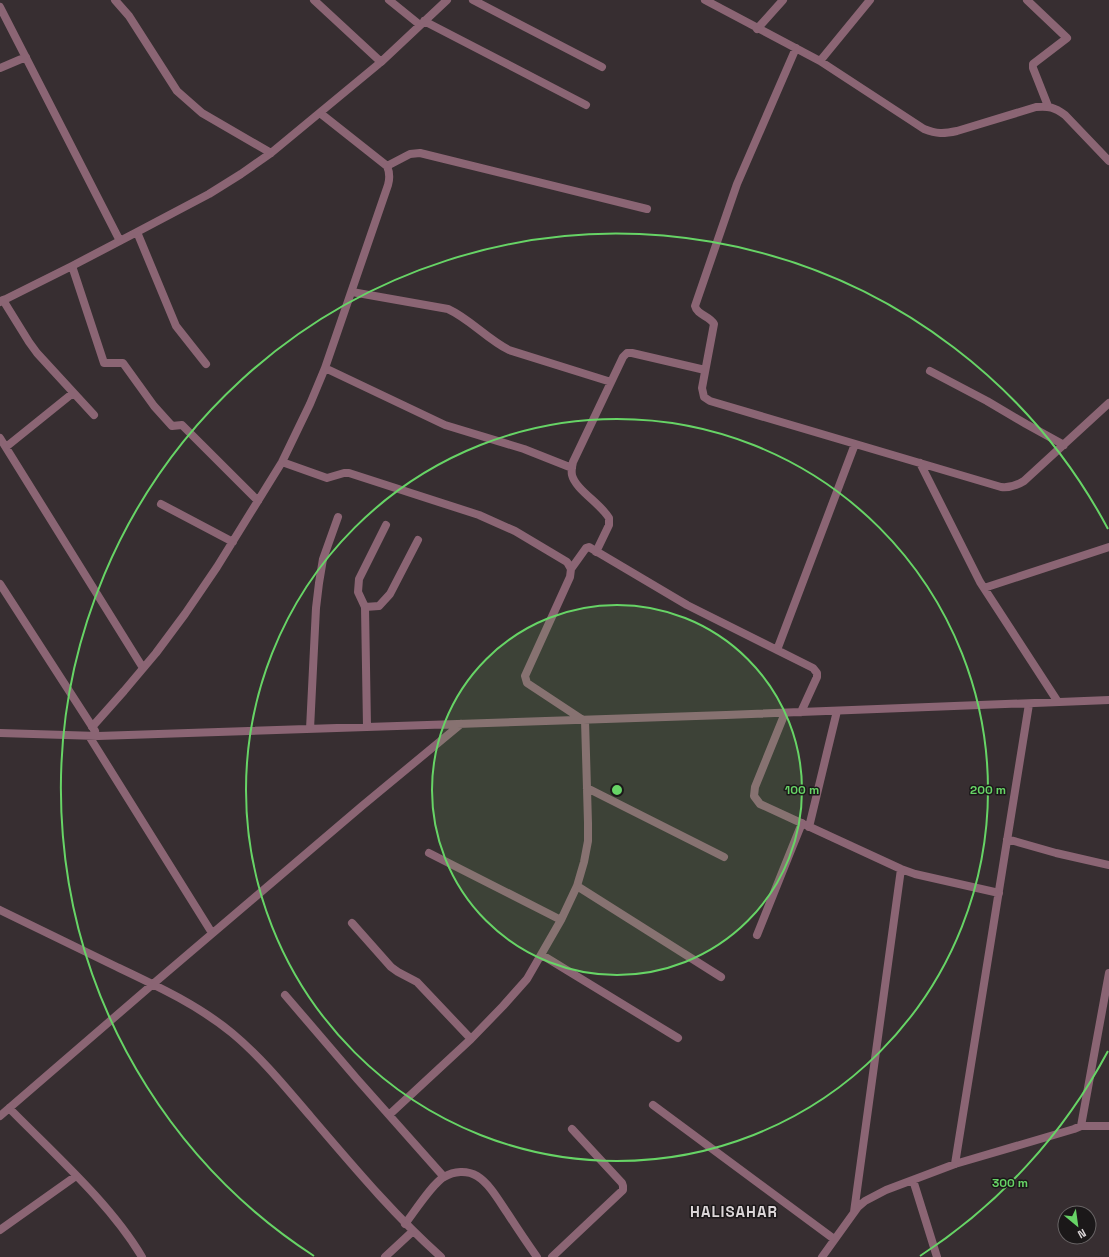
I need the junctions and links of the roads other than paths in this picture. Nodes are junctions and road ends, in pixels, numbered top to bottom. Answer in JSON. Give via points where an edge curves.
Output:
{"nodes":[{"id":1,"x":115,"y":0,"type":"edge"},
{"id":2,"x":314,"y":0,"type":"edge"},
{"id":3,"x":389,"y":0,"type":"edge"},
{"id":4,"x":447,"y":0,"type":"edge"},
{"id":5,"x":473,"y":0,"type":"edge"},
{"id":6,"x":705,"y":0,"type":"edge"},
{"id":7,"x":783,"y":0,"type":"edge"},
{"id":8,"x":870,"y":0,"type":"edge"},
{"id":9,"x":1028,"y":0,"type":"edge"},
{"id":10,"x":0,"y":7,"type":"edge"},
{"id":11,"x":422,"y":23,"type":"junction"},
{"id":12,"x":757,"y":29,"type":"junction"},
{"id":13,"x":796,"y":48,"type":"junction"},
{"id":14,"x":26,"y":57,"type":"junction"},
{"id":15,"x":820,"y":61,"type":"junction"},
{"id":16,"x":381,"y":62,"type":"junction"},
{"id":17,"x":602,"y":67,"type":"dead end"},
{"id":18,"x":0,"y":68,"type":"edge"},
{"id":19,"x":586,"y":105,"type":"dead end"},
{"id":20,"x":1048,"y":106,"type":"junction"},
{"id":21,"x":320,"y":114,"type":"junction"},
{"id":22,"x":271,"y":153,"type":"junction"},
{"id":23,"x":1109,"y":161,"type":"edge"},
{"id":24,"x":386,"y":166,"type":"junction"},
{"id":25,"x":647,"y":209,"type":"dead end"},
{"id":26,"x":137,"y":232,"type":"junction"},
{"id":27,"x":120,"y":241,"type":"junction"},
{"id":28,"x":72,"y":266,"type":"junction"},
{"id":29,"x":352,"y":292,"type":"junction"},
{"id":30,"x":2,"y":301,"type":"edge"},
{"id":31,"x":206,"y":364,"type":"dead end"},
{"id":32,"x":326,"y":368,"type":"junction"},
{"id":33,"x":705,"y":370,"type":"junction"},
{"id":34,"x":930,"y":371,"type":"dead end"},
{"id":35,"x":612,"y":382,"type":"junction"},
{"id":36,"x":73,"y":393,"type":"junction"},
{"id":37,"x":1109,"y":403,"type":"edge"},
{"id":38,"x":94,"y":415,"type":"dead end"},
{"id":39,"x":0,"y":438,"type":"edge"},
{"id":40,"x":855,"y":444,"type":"junction"},
{"id":41,"x":1064,"y":445,"type":"junction"},
{"id":42,"x":6,"y":447,"type":"junction"},
{"id":43,"x":282,"y":462,"type":"junction"},
{"id":44,"x":920,"y":463,"type":"junction"},
{"id":45,"x":572,"y":468,"type":"junction"},
{"id":46,"x":258,"y":500,"type":"junction"},
{"id":47,"x":161,"y":504,"type":"dead end"},
{"id":48,"x":338,"y":517,"type":"dead end"},
{"id":49,"x":386,"y":526,"type":"dead end"},
{"id":50,"x":418,"y":540,"type":"dead end"},
{"id":51,"x":233,"y":542,"type":"junction"},
{"id":52,"x":1109,"y":547,"type":"edge"},
{"id":53,"x":596,"y":552,"type":"junction"},
{"id":54,"x":571,"y":569,"type":"junction"},
{"id":55,"x":1,"y":586,"type":"edge"},
{"id":56,"x":984,"y":588,"type":"junction"},
{"id":57,"x":365,"y":607,"type":"junction"},
{"id":58,"x":778,"y":650,"type":"junction"},
{"id":59,"x":143,"y":668,"type":"junction"},
{"id":60,"x":1109,"y":700,"type":"edge"},
{"id":61,"x":1058,"y":702,"type":"junction"},
{"id":62,"x":1029,"y":704,"type":"junction"},
{"id":63,"x":837,"y":711,"type":"junction"},
{"id":64,"x":801,"y":712,"type":"junction"},
{"id":65,"x":786,"y":713,"type":"junction"},
{"id":66,"x":584,"y":720,"type":"junction"},
{"id":67,"x":461,"y":724,"type":"junction"},
{"id":68,"x":92,"y":727,"type":"junction"},
{"id":69,"x":367,"y":727,"type":"junction"},
{"id":70,"x":310,"y":729,"type":"junction"},
{"id":71,"x":0,"y":733,"type":"edge"},
{"id":72,"x":89,"y":736,"type":"junction"},
{"id":73,"x":98,"y":736,"type":"junction"},
{"id":74,"x":587,"y":788,"type":"junction"},
{"id":75,"x":805,"y":825,"type":"junction"},
{"id":76,"x":1008,"y":839,"type":"junction"},
{"id":77,"x":429,"y":853,"type":"dead end"},
{"id":78,"x":724,"y":857,"type":"dead end"},
{"id":79,"x":1109,"y":865,"type":"edge"},
{"id":80,"x":901,"y":869,"type":"junction"},
{"id":81,"x":576,"y":886,"type":"junction"},
{"id":82,"x":999,"y":893,"type":"junction"},
{"id":83,"x":0,"y":910,"type":"edge"},
{"id":84,"x":561,"y":920,"type":"junction"},
{"id":85,"x":352,"y":922,"type":"dead end"},
{"id":86,"x":212,"y":933,"type":"junction"},
{"id":87,"x":757,"y":935,"type":"dead end"},
{"id":88,"x":542,"y":955,"type":"junction"},
{"id":89,"x":1109,"y":973,"type":"edge"},
{"id":90,"x":721,"y":977,"type":"dead end"},
{"id":91,"x":153,"y":984,"type":"junction"},
{"id":92,"x":286,"y":995,"type":"dead end"},
{"id":93,"x":678,"y":1038,"type":"dead end"},
{"id":94,"x":471,"y":1039,"type":"junction"},
{"id":95,"x":653,"y":1105,"type":"dead end"},
{"id":96,"x":9,"y":1108,"type":"junction"},
{"id":97,"x":389,"y":1115,"type":"junction"},
{"id":98,"x":0,"y":1116,"type":"edge"},
{"id":99,"x":1081,"y":1126,"type":"junction"},
{"id":100,"x":1109,"y":1126,"type":"edge"},
{"id":101,"x":572,"y":1129,"type":"dead end"},
{"id":102,"x":955,"y":1164,"type":"junction"},
{"id":103,"x":76,"y":1176,"type":"junction"},
{"id":104,"x":444,"y":1177,"type":"junction"},
{"id":105,"x":913,"y":1180,"type":"junction"},
{"id":106,"x":854,"y":1212,"type":"junction"},
{"id":107,"x":405,"y":1224,"type":"junction"},
{"id":108,"x":0,"y":1230,"type":"edge"},
{"id":109,"x":413,"y":1231,"type":"junction"},
{"id":110,"x":834,"y":1239,"type":"junction"},
{"id":111,"x":142,"y":1257,"type":"edge"},
{"id":112,"x":384,"y":1257,"type":"edge"},
{"id":113,"x":441,"y":1257,"type":"edge"},
{"id":114,"x":537,"y":1257,"type":"edge"},
{"id":115,"x":552,"y":1257,"type":"edge"},
{"id":116,"x":822,"y":1257,"type":"edge"},
{"id":117,"x":937,"y":1257,"type":"edge"}],
"edges":[{"from":1,"to":22,"type":"street","via":[[129,16],[177,92],[202,113]]},
{"from":2,"to":16,"type":"street"},
{"from":3,"to":11,"type":"street"},
{"from":4,"to":11,"type":"street"},
{"from":5,"to":17,"type":"street"},
{"from":6,"to":12,"type":"street"},
{"from":7,"to":12,"type":"street"},
{"from":8,"to":15,"type":"street"},
{"from":9,"to":20,"type":"street","via":[[1067,38],[1033,64]]},
{"from":10,"to":14,"type":"street"},
{"from":11,"to":16,"type":"street"},
{"from":11,"to":19,"type":"street"},
{"from":12,"to":13,"type":"street"},
{"from":13,"to":15,"type":"street"},
{"from":13,"to":33,"type":"street","via":[[737,184],[695,306],[697,311],[714,324]]},
{"from":14,"to":18,"type":"street"},
{"from":14,"to":27,"type":"street"},
{"from":15,"to":20,"type":"street","via":[[933,133],[957,131],[1036,107]]},
{"from":16,"to":21,"type":"street"},
{"from":20,"to":23,"type":"street","via":[[1065,115]]},
{"from":21,"to":22,"type":"street"},
{"from":21,"to":24,"type":"street"},
{"from":22,"to":26,"type":"street","via":[[209,194]]},
{"from":24,"to":25,"type":"street","via":[[410,154],[420,153]]},
{"from":24,"to":29,"type":"street","via":[[390,178],[388,186]]},
{"from":26,"to":27,"type":"street"},
{"from":26,"to":31,"type":"street","via":[[176,326]]},
{"from":27,"to":28,"type":"street"},
{"from":28,"to":30,"type":"street"},
{"from":28,"to":46,"type":"street","via":[[104,363],[123,363],[172,426],[182,425]]},
{"from":29,"to":32,"type":"street"},
{"from":29,"to":35,"type":"street","via":[[448,310],[509,350]]},
{"from":30,"to":36,"type":"street","via":[[38,354]]},
{"from":32,"to":43,"type":"street"},
{"from":32,"to":45,"type":"street","via":[[445,425],[524,449]]},
{"from":33,"to":35,"type":"street","via":[[630,353],[623,357]]},
{"from":33,"to":40,"type":"street","via":[[702,393],[710,401]]},
{"from":34,"to":41,"type":"street"},
{"from":35,"to":45,"type":"street"},
{"from":36,"to":38,"type":"street"},
{"from":36,"to":42,"type":"street"},
{"from":37,"to":41,"type":"street"},
{"from":39,"to":42,"type":"street"},
{"from":40,"to":44,"type":"street"},
{"from":40,"to":58,"type":"street"},
{"from":41,"to":44,"type":"street","via":[[1024,481],[1009,488]]},
{"from":42,"to":59,"type":"street"},
{"from":43,"to":46,"type":"street"},
{"from":43,"to":54,"type":"street","via":[[326,478],[349,473],[479,514],[567,562]]},
{"from":44,"to":56,"type":"street"},
{"from":45,"to":53,"type":"street","via":[[576,483],[609,518]]},
{"from":46,"to":51,"type":"street"},
{"from":47,"to":51,"type":"street"},
{"from":48,"to":70,"type":"street","via":[[323,559],[319,583]]},
{"from":49,"to":57,"type":"street","via":[[359,579],[358,592]]},
{"from":50,"to":57,"type":"street","via":[[390,594],[379,606]]},
{"from":51,"to":59,"type":"street","via":[[185,614]]},
{"from":52,"to":56,"type":"street"},
{"from":53,"to":54,"type":"street","via":[[587,547]]},
{"from":53,"to":58,"type":"street","via":[[687,605]]},
{"from":54,"to":66,"type":"street","via":[[570,577],[525,676],[528,683]]},
{"from":55,"to":68,"type":"street"},
{"from":56,"to":61,"type":"street"},
{"from":57,"to":69,"type":"street"},
{"from":58,"to":64,"type":"street","via":[[813,668],[817,673]]},
{"from":59,"to":68,"type":"street"},
{"from":60,"to":61,"type":"street"},
{"from":61,"to":62,"type":"street"},
{"from":62,"to":63,"type":"street"},
{"from":62,"to":76,"type":"street"},
{"from":63,"to":64,"type":"street"},
{"from":63,"to":75,"type":"street"},
{"from":64,"to":65,"type":"street"},
{"from":65,"to":66,"type":"street"},
{"from":65,"to":75,"type":"street","via":[[755,787],[754,796],[760,804]]},
{"from":66,"to":67,"type":"street"},
{"from":66,"to":74,"type":"street"},
{"from":67,"to":69,"type":"street"},
{"from":67,"to":86,"type":"street"},
{"from":68,"to":73,"type":"street"},
{"from":69,"to":70,"type":"street"},
{"from":70,"to":73,"type":"street"},
{"from":71,"to":72,"type":"street"},
{"from":72,"to":73,"type":"street"},
{"from":72,"to":86,"type":"street"},
{"from":74,"to":78,"type":"street"},
{"from":74,"to":81,"type":"street","via":[[588,841]]},
{"from":75,"to":80,"type":"street"},
{"from":75,"to":87,"type":"street"},
{"from":76,"to":79,"type":"street"},
{"from":76,"to":82,"type":"street"},
{"from":77,"to":84,"type":"street"},
{"from":80,"to":82,"type":"street"},
{"from":80,"to":106,"type":"street"},
{"from":81,"to":84,"type":"street"},
{"from":81,"to":90,"type":"street"},
{"from":82,"to":102,"type":"street"},
{"from":83,"to":91,"type":"street"},
{"from":84,"to":88,"type":"street"},
{"from":85,"to":94,"type":"street","via":[[391,967],[417,982]]},
{"from":86,"to":91,"type":"street"},
{"from":88,"to":93,"type":"street"},
{"from":88,"to":94,"type":"street","via":[[527,979]]},
{"from":89,"to":99,"type":"street"},
{"from":91,"to":96,"type":"street"},
{"from":91,"to":107,"type":"street","via":[[213,1018],[233,1034],[293,1096]]},
{"from":92,"to":97,"type":"street"},
{"from":94,"to":97,"type":"street"},
{"from":95,"to":110,"type":"street"},
{"from":96,"to":98,"type":"street"},
{"from":96,"to":103,"type":"street"},
{"from":97,"to":104,"type":"street"},
{"from":99,"to":100,"type":"street"},
{"from":99,"to":102,"type":"street"},
{"from":101,"to":115,"type":"street","via":[[622,1183],[623,1190]]},
{"from":102,"to":105,"type":"street"},
{"from":103,"to":108,"type":"street"},
{"from":103,"to":111,"type":"street","via":[[125,1232]]},
{"from":104,"to":107,"type":"street"},
{"from":104,"to":114,"type":"street","via":[[454,1172],[465,1172],[484,1181]]},
{"from":105,"to":106,"type":"street","via":[[874,1195]]},
{"from":105,"to":117,"type":"street"},
{"from":106,"to":110,"type":"street"},
{"from":107,"to":109,"type":"street"},
{"from":109,"to":112,"type":"street"},
{"from":109,"to":113,"type":"street"},
{"from":110,"to":116,"type":"street"}]}
